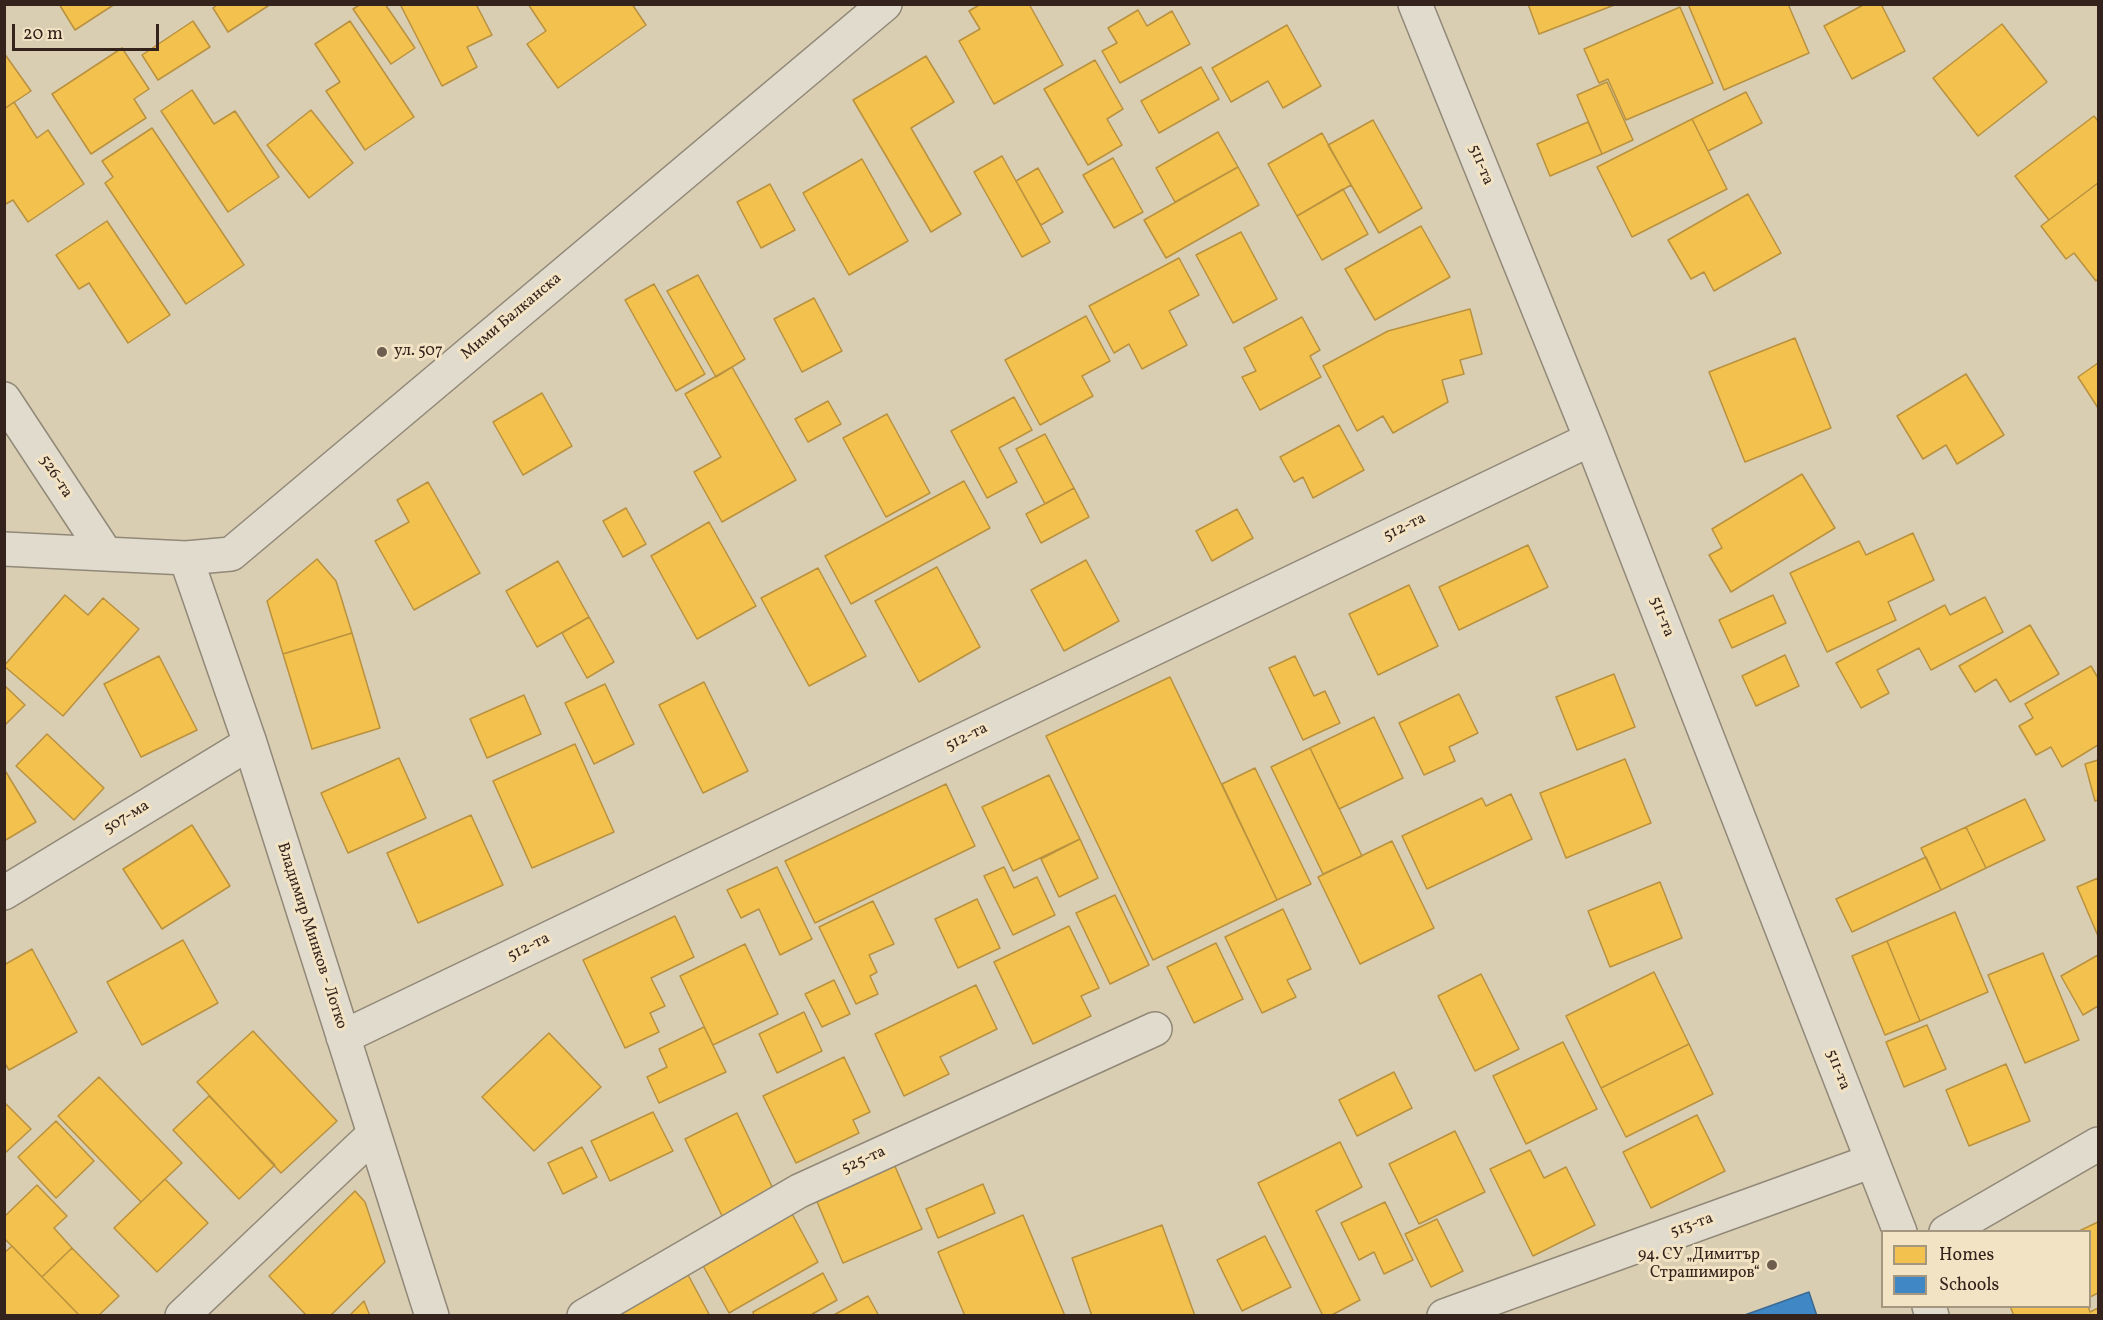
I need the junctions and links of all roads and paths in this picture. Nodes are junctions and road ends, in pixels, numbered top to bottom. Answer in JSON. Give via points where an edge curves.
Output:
{"nodes":[{"id":1,"x":885,"y":4,"type":"edge"},
{"id":2,"x":1415,"y":4,"type":"edge"},
{"id":3,"x":4,"y":399,"type":"edge"},
{"id":4,"x":1591,"y":439,"type":"junction"},
{"id":5,"x":4,"y":549,"type":"edge"},
{"id":6,"x":106,"y":554,"type":"junction"},
{"id":7,"x":186,"y":558,"type":"junction"},
{"id":8,"x":250,"y":743,"type":"junction"},
{"id":9,"x":4,"y":893,"type":"edge"},
{"id":10,"x":1155,"y":1029,"type":"dead end"},
{"id":11,"x":343,"y":1037,"type":"junction"},
{"id":12,"x":374,"y":1134,"type":"junction"},
{"id":13,"x":2098,"y":1144,"type":"edge"},
{"id":14,"x":1872,"y":1161,"type":"junction"},
{"id":15,"x":1899,"y":1230,"type":"edge"},
{"id":16,"x":1949,"y":1230,"type":"edge"},
{"id":17,"x":182,"y":1316,"type":"edge"},
{"id":18,"x":432,"y":1316,"type":"edge"},
{"id":19,"x":584,"y":1316,"type":"edge"},
{"id":20,"x":1444,"y":1316,"type":"edge"}],
"edges":[{"from":1,"to":7,"type":"street","name":"Мими Балканска","via":[[231,554]]},
{"from":2,"to":4,"type":"street","name":"511-та"},
{"from":3,"to":6,"type":"street","name":"526-та"},
{"from":4,"to":11,"type":"street","name":"512-та"},
{"from":4,"to":14,"type":"street","name":"511-та"},
{"from":5,"to":6,"type":"street","name":"Мими Балканска"},
{"from":6,"to":7,"type":"street","name":"Мими Балканска"},
{"from":7,"to":8,"type":"street","name":"Владимир Минков - Лотко"},
{"from":8,"to":9,"type":"street","name":"507-ма"},
{"from":8,"to":11,"type":"street","name":"Владимир Минков - Лотко"},
{"from":10,"to":19,"type":"street","name":"525-та","via":[[799,1191]]},
{"from":11,"to":12,"type":"street","name":"Владимир Минков - Лотко"},
{"from":12,"to":17,"type":"street"},
{"from":12,"to":18,"type":"street","name":"Владимир Минков - Лотко"},
{"from":13,"to":16,"type":"street"},
{"from":14,"to":15,"type":"street","name":"511-та"},
{"from":14,"to":20,"type":"street","name":"513-та"}]}
